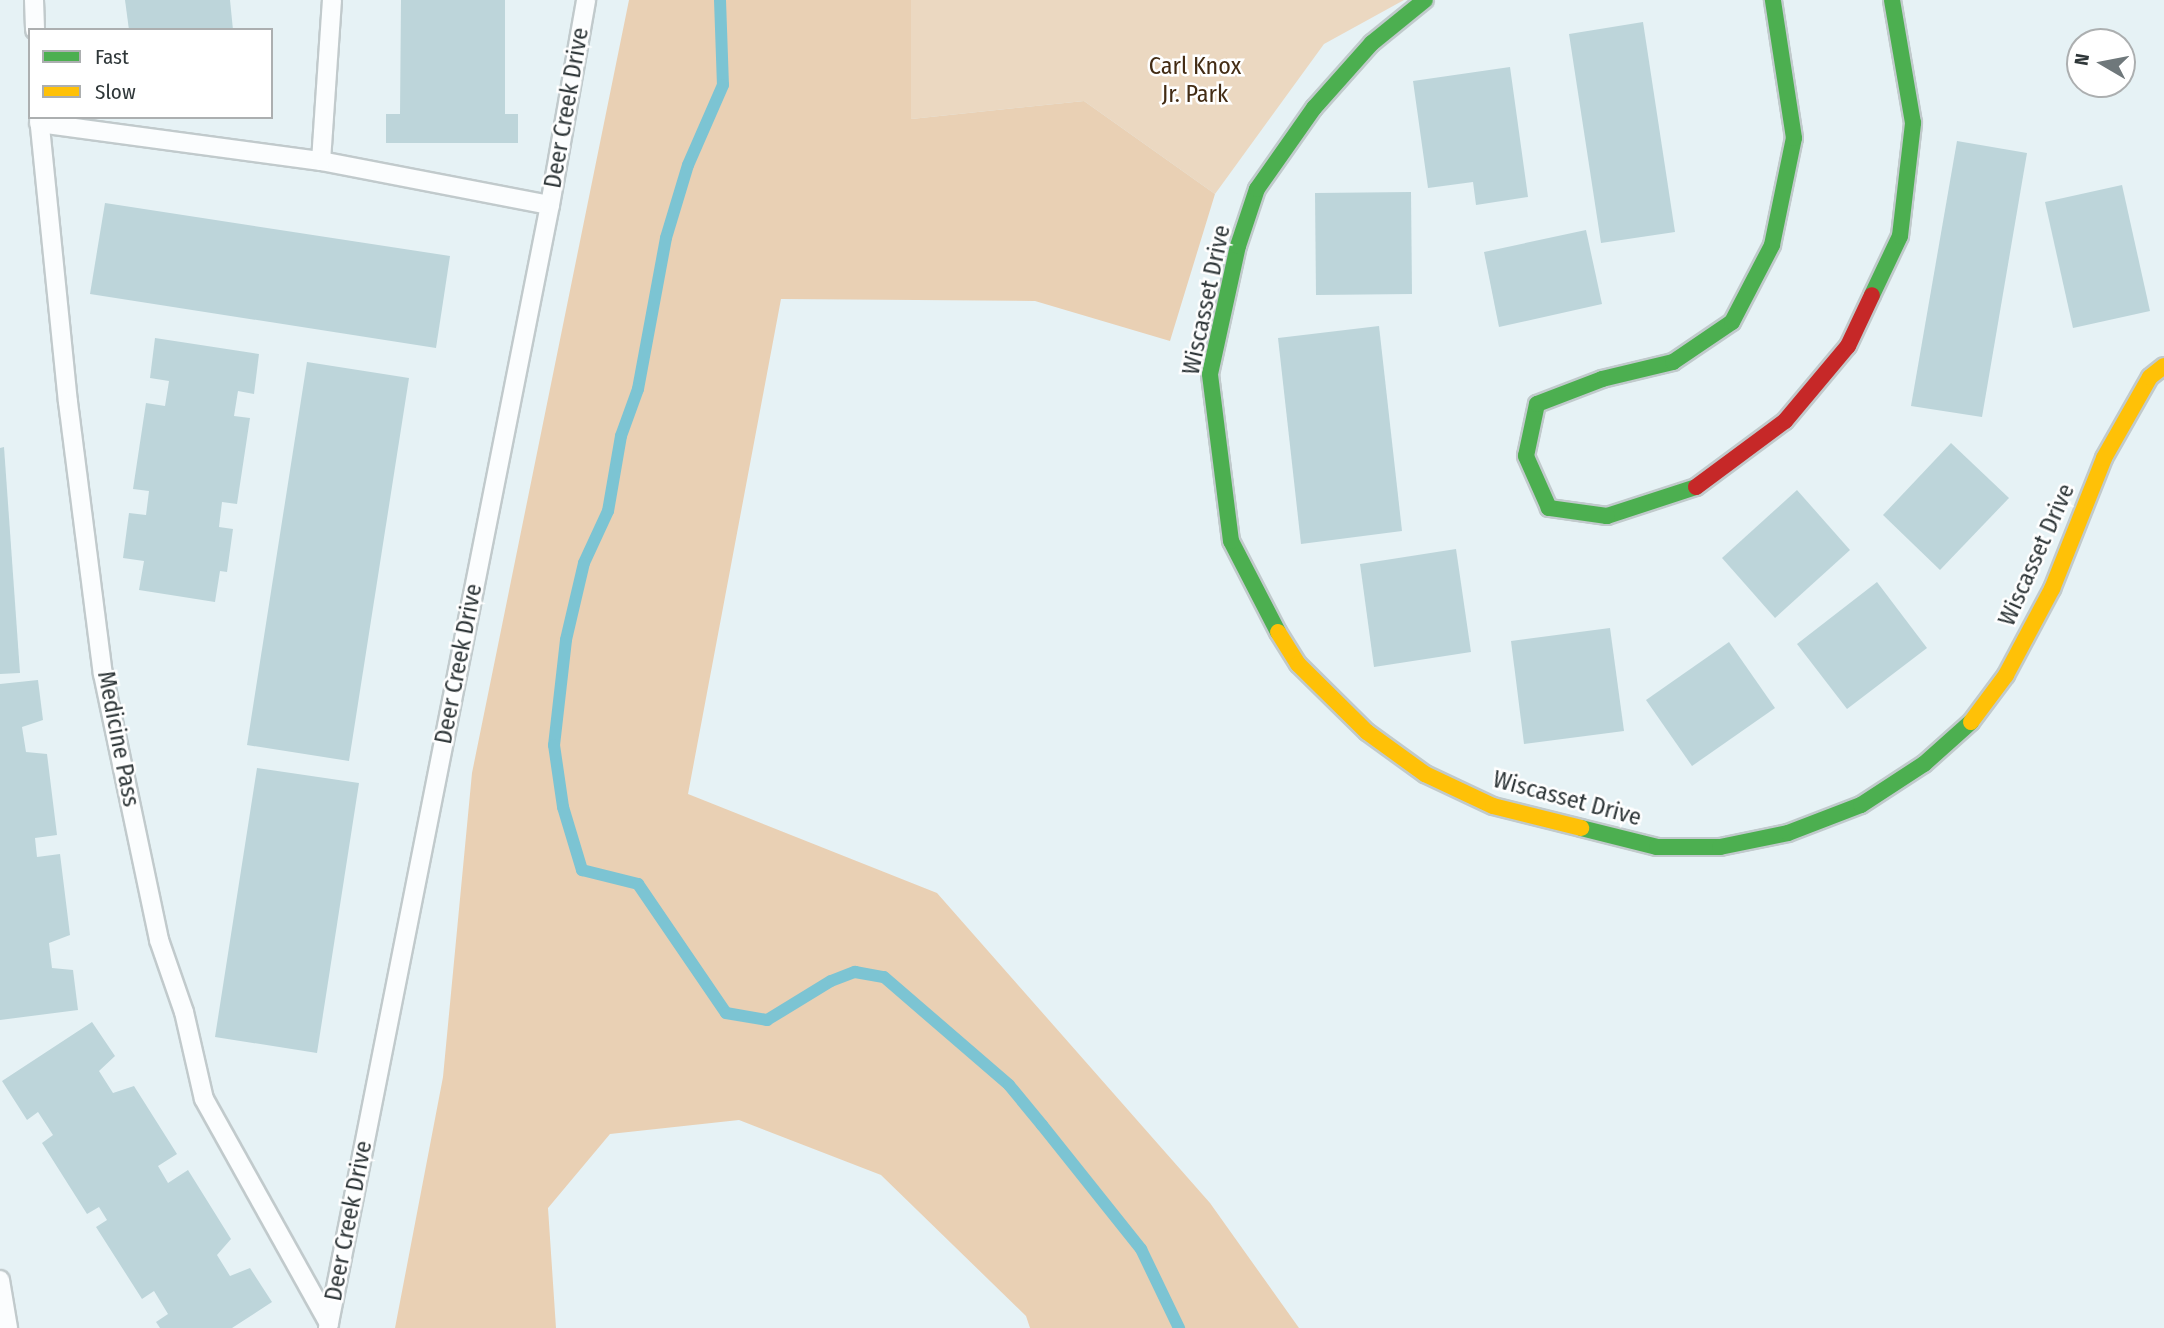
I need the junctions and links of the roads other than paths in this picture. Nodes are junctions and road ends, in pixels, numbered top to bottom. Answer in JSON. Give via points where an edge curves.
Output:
{"nodes":[{"id":1,"x":34,"y":0,"type":"edge"},
{"id":2,"x":332,"y":0,"type":"edge"},
{"id":3,"x":586,"y":0,"type":"edge"},
{"id":4,"x":1425,"y":0,"type":"edge"},
{"id":5,"x":1773,"y":0,"type":"edge"},
{"id":6,"x":1892,"y":0,"type":"edge"},
{"id":7,"x":35,"y":28,"type":"edge"},
{"id":8,"x":39,"y":120,"type":"edge"},
{"id":9,"x":321,"y":161,"type":"junction"},
{"id":10,"x":550,"y":205,"type":"junction"},
{"id":11,"x":2164,"y":366,"type":"edge"},
{"id":12,"x":0,"y":1280,"type":"edge"},
{"id":13,"x":328,"y":1326,"type":"edge"},
{"id":14,"x":8,"y":1328,"type":"edge"}],
"edges":[{"from":1,"to":7,"type":"lane"},
{"from":2,"to":9,"type":"lane"},
{"from":3,"to":10,"type":"lane","name":"Deer Creek Drive"},
{"from":4,"to":11,"type":"street","name":"Wiscasset Drive","via":[[1372,43],[1322,99],[1257,189],[1238,246],[1210,374],[1231,541],[1260,602],[1298,663],[1367,732],[1424,774],[1493,806],[1657,847],[1720,848],[1788,833],[1861,805],[1924,764],[1968,726],[2006,675],[2052,589],[2104,458],[2150,377]]},
{"from":5,"to":6,"type":"street","via":[[1794,138],[1772,245],[1732,322],[1673,362],[1602,379],[1537,404],[1526,456],[1549,508],[1607,516],[1690,491],[1785,421],[1848,346],[1900,236],[1913,123]]},
{"from":8,"to":9,"type":"lane"},
{"from":8,"to":13,"type":"lane","name":"Medicine Pass","via":[[103,674],[159,940],[184,1012],[204,1099]]},
{"from":9,"to":10,"type":"lane"},
{"from":10,"to":13,"type":"lane","name":"Deer Creek Drive"},
{"from":12,"to":14,"type":"lane"}]}
